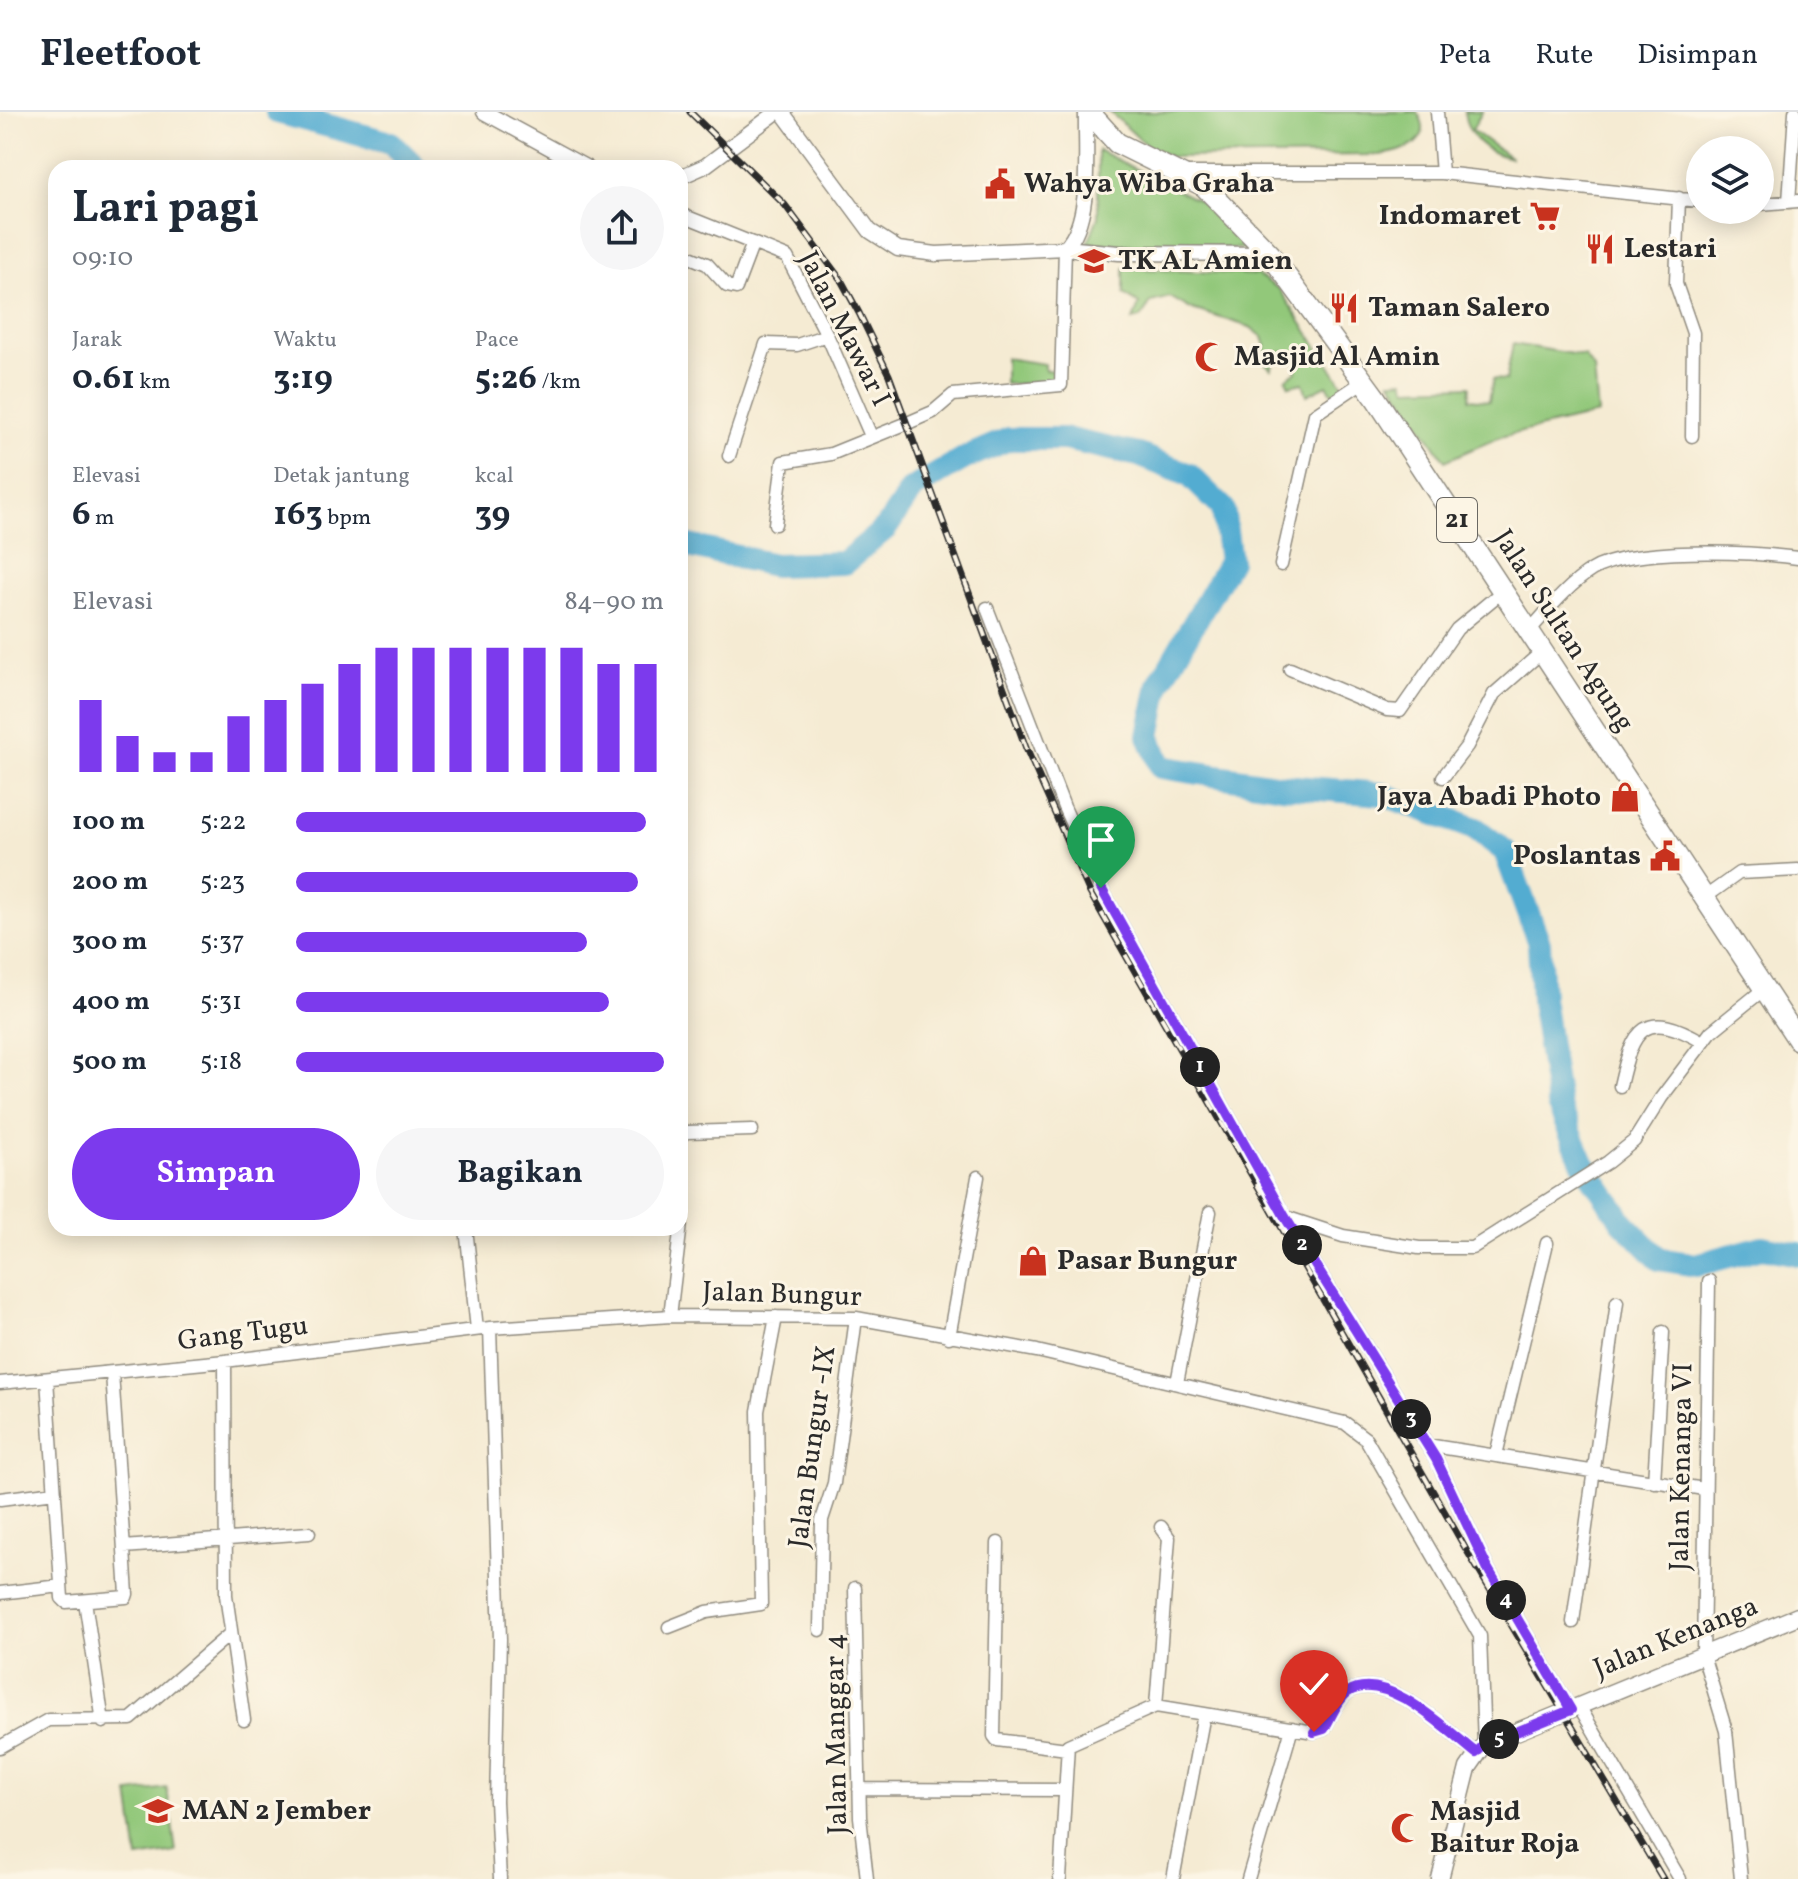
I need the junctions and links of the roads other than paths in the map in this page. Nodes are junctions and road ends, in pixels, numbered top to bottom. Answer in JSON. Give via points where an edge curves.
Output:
{"nodes":[{"id":1,"x":484,"y":112,"type":"edge"},
{"id":2,"x":779,"y":112,"type":"edge"},
{"id":3,"x":1088,"y":112,"type":"edge"},
{"id":4,"x":1437,"y":112,"type":"edge"},
{"id":5,"x":1795,"y":112,"type":"edge"},
{"id":6,"x":572,"y":160,"type":"edge"},
{"id":7,"x":688,"y":173,"type":"edge"},
{"id":8,"x":1176,"y":173,"type":"junction"},
{"id":9,"x":1442,"y":173,"type":"junction"},
{"id":10,"x":1679,"y":198,"type":"junction"},
{"id":11,"x":1686,"y":199,"type":"edge"},
{"id":12,"x":1794,"y":202,"type":"edge"},
{"id":13,"x":1774,"y":203,"type":"edge"},
{"id":14,"x":688,"y":217,"type":"edge"},
{"id":15,"x":753,"y":243,"type":"junction"},
{"id":16,"x":1065,"y":248,"type":"junction"},
{"id":17,"x":1270,"y":254,"type":"junction"},
{"id":18,"x":688,"y":256,"type":"edge"},
{"id":19,"x":827,"y":335,"type":"junction"},
{"id":20,"x":1364,"y":381,"type":"junction"},
{"id":21,"x":871,"y":436,"type":"junction"},
{"id":22,"x":1692,"y":436,"type":"dead end"},
{"id":23,"x":729,"y":456,"type":"dead end"},
{"id":24,"x":775,"y":524,"type":"dead end"},
{"id":25,"x":1798,"y":558,"type":"edge"},
{"id":26,"x":1281,"y":565,"type":"dead end"},
{"id":27,"x":1504,"y":590,"type":"junction"},
{"id":28,"x":987,"y":608,"type":"dead end"},
{"id":29,"x":1530,"y":630,"type":"junction"},
{"id":30,"x":1544,"y":650,"type":"junction"},
{"id":31,"x":1290,"y":669,"type":"dead end"},
{"id":32,"x":1443,"y":777,"type":"dead end"},
{"id":33,"x":1798,"y":870,"type":"edge"},
{"id":34,"x":1704,"y":898,"type":"junction"},
{"id":35,"x":1764,"y":989,"type":"junction"},
{"id":36,"x":1798,"y":1040,"type":"edge"},
{"id":37,"x":1703,"y":1042,"type":"junction"},
{"id":38,"x":1620,"y":1086,"type":"dead end"},
{"id":39,"x":752,"y":1130,"type":"dead end"},
{"id":40,"x":688,"y":1132,"type":"edge"},
{"id":41,"x":978,"y":1177,"type":"dead end"},
{"id":42,"x":1210,"y":1212,"type":"dead end"},
{"id":43,"x":1285,"y":1217,"type":"junction"},
{"id":44,"x":467,"y":1236,"type":"edge"},
{"id":45,"x":680,"y":1236,"type":"edge"},
{"id":46,"x":1547,"y":1243,"type":"dead end"},
{"id":47,"x":1709,"y":1281,"type":"dead end"},
{"id":48,"x":1617,"y":1302,"type":"dead end"},
{"id":49,"x":670,"y":1316,"type":"junction"},
{"id":50,"x":776,"y":1317,"type":"junction"},
{"id":51,"x":856,"y":1318,"type":"junction"},
{"id":52,"x":484,"y":1328,"type":"junction"},
{"id":53,"x":1663,"y":1332,"type":"dead end"},
{"id":54,"x":949,"y":1337,"type":"junction"},
{"id":55,"x":225,"y":1361,"type":"junction"},
{"id":56,"x":112,"y":1373,"type":"junction"},
{"id":57,"x":47,"y":1379,"type":"junction"},
{"id":58,"x":0,"y":1383,"type":"edge"},
{"id":59,"x":1177,"y":1383,"type":"junction"},
{"id":60,"x":1427,"y":1445,"type":"junction"},
{"id":61,"x":1496,"y":1455,"type":"junction"},
{"id":62,"x":1594,"y":1472,"type":"junction"},
{"id":63,"x":1654,"y":1482,"type":"junction"},
{"id":64,"x":1704,"y":1489,"type":"junction"},
{"id":65,"x":55,"y":1492,"type":"junction"},
{"id":66,"x":0,"y":1499,"type":"edge"},
{"id":67,"x":1161,"y":1527,"type":"dead end"},
{"id":68,"x":309,"y":1533,"type":"dead end"},
{"id":69,"x":224,"y":1538,"type":"junction"},
{"id":70,"x":998,"y":1543,"type":"dead end"},
{"id":71,"x":124,"y":1547,"type":"junction"},
{"id":72,"x":61,"y":1586,"type":"junction"},
{"id":73,"x":855,"y":1588,"type":"dead end"},
{"id":74,"x":0,"y":1593,"type":"edge"},
{"id":75,"x":85,"y":1601,"type":"junction"},
{"id":76,"x":1798,"y":1616,"type":"edge"},
{"id":77,"x":1573,"y":1622,"type":"dead end"},
{"id":78,"x":669,"y":1627,"type":"dead end"},
{"id":79,"x":820,"y":1630,"type":"dead end"},
{"id":80,"x":231,"y":1633,"type":"junction"},
{"id":81,"x":1703,"y":1655,"type":"junction"},
{"id":82,"x":1152,"y":1706,"type":"junction"},
{"id":83,"x":1575,"y":1708,"type":"junction"},
{"id":84,"x":1204,"y":1714,"type":"junction"},
{"id":85,"x":244,"y":1720,"type":"dead end"},
{"id":86,"x":103,"y":1722,"type":"junction"},
{"id":87,"x":1292,"y":1728,"type":"junction"},
{"id":88,"x":0,"y":1747,"type":"edge"},
{"id":89,"x":1067,"y":1749,"type":"junction"},
{"id":90,"x":1480,"y":1749,"type":"junction"},
{"id":91,"x":859,"y":1789,"type":"junction"},
{"id":92,"x":1065,"y":1790,"type":"junction"},
{"id":93,"x":500,"y":1879,"type":"edge"},
{"id":94,"x":867,"y":1879,"type":"edge"},
{"id":95,"x":1060,"y":1879,"type":"edge"},
{"id":96,"x":1173,"y":1879,"type":"edge"},
{"id":97,"x":1248,"y":1879,"type":"edge"},
{"id":98,"x":1440,"y":1879,"type":"edge"},
{"id":99,"x":1680,"y":1879,"type":"edge"},
{"id":100,"x":1741,"y":1879,"type":"edge"}],
"edges":[{"from":1,"to":6,"type":"street"},
{"from":2,"to":7,"type":"street"},
{"from":2,"to":16,"type":"street","via":[[870,231],[898,249],[936,254]]},
{"from":3,"to":8,"type":"highway","name":"Jalan Sultan Agung","number":"21","via":[[1117,143]]},
{"from":3,"to":16,"type":"street","via":[[1084,204],[1079,229]]},
{"from":4,"to":9,"type":"street"},
{"from":5,"to":12,"type":"street"},
{"from":8,"to":9,"type":"street"},
{"from":8,"to":17,"type":"highway","name":"Jalan Sultan Agung","number":"21","via":[[1209,191]]},
{"from":9,"to":10,"type":"street"},
{"from":10,"to":11,"type":"street"},
{"from":10,"to":22,"type":"street","via":[[1676,284],[1693,333]]},
{"from":12,"to":13,"type":"street"},
{"from":14,"to":15,"type":"street","name":"Jalan Mawar I"},
{"from":15,"to":18,"type":"street","via":[[736,288],[727,286],[707,264]]},
{"from":15,"to":19,"type":"street","name":"Jalan Mawar I","via":[[787,257]]},
{"from":16,"to":17,"type":"street"},
{"from":16,"to":21,"type":"street","via":[[1061,385],[953,395],[933,412]]},
{"from":17,"to":20,"type":"highway","name":"Jalan Sultan Agung","number":"21"},
{"from":19,"to":21,"type":"street","name":"Jalan Mawar I"},
{"from":19,"to":23,"type":"street","via":[[797,345],[766,344]]},
{"from":20,"to":26,"type":"street","via":[[1315,414]]},
{"from":20,"to":27,"type":"highway","name":"Jalan Sultan Agung","number":"21"},
{"from":21,"to":24,"type":"street","via":[[831,454],[782,464]]},
{"from":25,"to":29,"type":"street","via":[[1704,553],[1617,561],[1579,579]]},
{"from":27,"to":29,"type":"highway","name":"Jalan Sultan Agung","number":"21"},
{"from":27,"to":31,"type":"street","via":[[1457,629],[1400,711]]},
{"from":28,"to":43,"type":"street","via":[[1101,888]]},
{"from":29,"to":30,"type":"highway","name":"Jalan Sultan Agung","number":"21"},
{"from":30,"to":32,"type":"street","via":[[1494,694],[1467,746]]},
{"from":30,"to":34,"type":"highway","name":"Jalan Sultan Agung","number":"21"},
{"from":33,"to":34,"type":"street","via":[[1739,873]]},
{"from":34,"to":35,"type":"highway","name":"Jalan Sultan Agung","number":"21"},
{"from":35,"to":36,"type":"highway","name":"Jalan Sultan Agung","number":"21"},
{"from":35,"to":37,"type":"street"},
{"from":37,"to":38,"type":"street","via":[[1674,1026],[1641,1032],[1629,1045]]},
{"from":37,"to":43,"type":"street","via":[[1634,1141],[1472,1248],[1419,1248],[1343,1236]]},
{"from":39,"to":40,"type":"street"},
{"from":41,"to":54,"type":"street"},
{"from":42,"to":59,"type":"street"},
{"from":43,"to":60,"type":"street"},
{"from":44,"to":52,"type":"street"},
{"from":45,"to":49,"type":"street"},
{"from":46,"to":61,"type":"street"},
{"from":47,"to":64,"type":"street","name":"Jalan Kenanga VI"},
{"from":48,"to":62,"type":"street"},
{"from":49,"to":50,"type":"street","name":"Jalan Bungur"},
{"from":49,"to":52,"type":"street","name":"Jalan Bungur"},
{"from":50,"to":51,"type":"street","name":"Jalan Bungur"},
{"from":50,"to":78,"type":"street","via":[[758,1411],[761,1604],[707,1612]]},
{"from":51,"to":54,"type":"street","name":"Jalan Bungur"},
{"from":51,"to":79,"type":"street","name":"Jalan Bungur -IX","via":[[834,1483],[822,1520]]},
{"from":52,"to":55,"type":"street","name":"Gang Tugu"},
{"from":52,"to":93,"type":"street","via":[[500,1639]]},
{"from":53,"to":63,"type":"street"},
{"from":54,"to":59,"type":"street","name":"Jalan Bungur"},
{"from":55,"to":56,"type":"street","name":"Gang Tugu"},
{"from":55,"to":69,"type":"street"},
{"from":56,"to":57,"type":"street","name":"Gang Tugu"},
{"from":56,"to":71,"type":"street"},
{"from":57,"to":58,"type":"street","name":"Gang Tugu"},
{"from":57,"to":65,"type":"street"},
{"from":59,"to":90,"type":"street","name":"Jalan Bungur","via":[[1345,1423],[1366,1439],[1480,1636]]},
{"from":60,"to":61,"type":"street"},
{"from":60,"to":83,"type":"street","via":[[1488,1569]]},
{"from":61,"to":62,"type":"street"},
{"from":62,"to":63,"type":"street"},
{"from":62,"to":77,"type":"street"},
{"from":63,"to":64,"type":"street"},
{"from":64,"to":81,"type":"street","name":"Jalan Kenanga VI"},
{"from":65,"to":66,"type":"street"},
{"from":65,"to":72,"type":"street"},
{"from":67,"to":82,"type":"street","via":[[1169,1538]]},
{"from":68,"to":69,"type":"street"},
{"from":69,"to":71,"type":"street"},
{"from":69,"to":80,"type":"street"},
{"from":70,"to":89,"type":"street","via":[[994,1736]]},
{"from":71,"to":75,"type":"street","via":[[127,1596]]},
{"from":72,"to":74,"type":"street"},
{"from":72,"to":75,"type":"street","via":[[64,1601]]},
{"from":73,"to":91,"type":"street","name":"Jalan Manggar 4"},
{"from":75,"to":86,"type":"street"},
{"from":76,"to":81,"type":"main road","name":"Jalan Kenanga"},
{"from":80,"to":85,"type":"street"},
{"from":80,"to":86,"type":"street","via":[[131,1719]]},
{"from":81,"to":83,"type":"main road","name":"Jalan Kenanga"},
{"from":81,"to":100,"type":"street","name":"Jalan Kenanga VI","via":[[1726,1731]]},
{"from":82,"to":84,"type":"street"},
{"from":82,"to":89,"type":"street","via":[[1071,1741]]},
{"from":83,"to":90,"type":"main road","name":"Jalan Kenanga"},
{"from":83,"to":99,"type":"street"},
{"from":84,"to":87,"type":"street"},
{"from":84,"to":96,"type":"street"},
{"from":86,"to":88,"type":"street","via":[[48,1720]]},
{"from":87,"to":90,"type":"street","via":[[1324,1729],[1345,1694],[1358,1687],[1386,1689]]},
{"from":87,"to":97,"type":"street"},
{"from":89,"to":92,"type":"street"},
{"from":90,"to":98,"type":"main road","via":[[1468,1768]]},
{"from":91,"to":92,"type":"street"},
{"from":91,"to":94,"type":"street","name":"Jalan Manggar 4"},
{"from":92,"to":95,"type":"street"}]}
